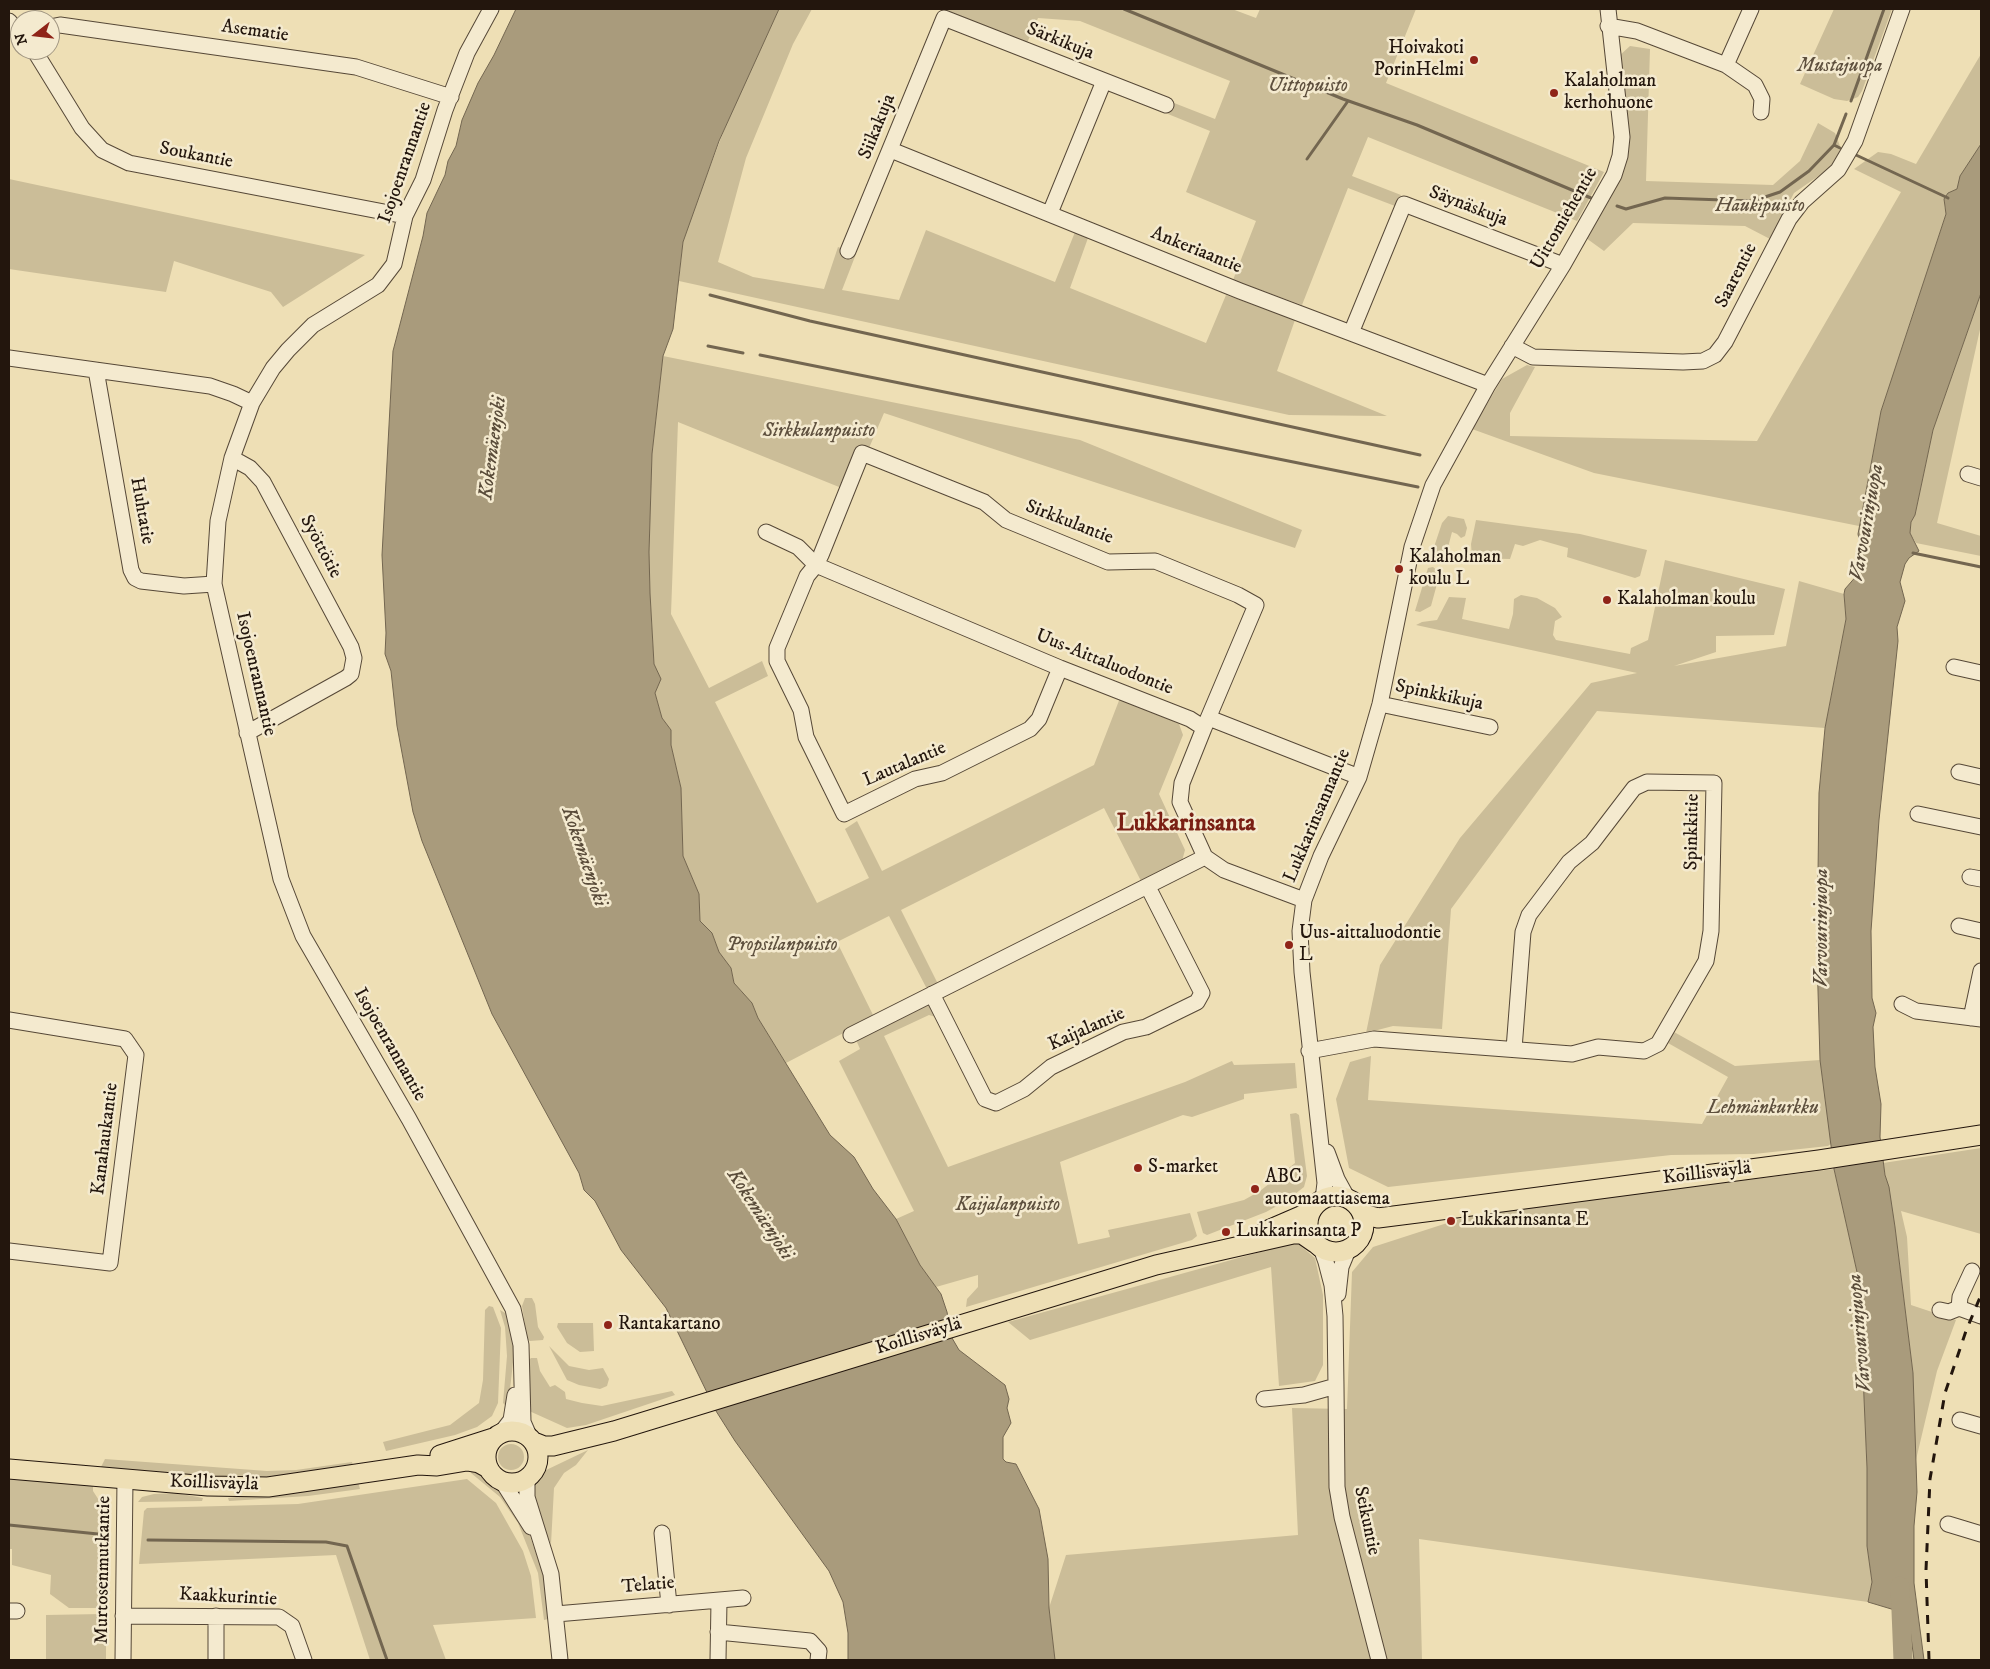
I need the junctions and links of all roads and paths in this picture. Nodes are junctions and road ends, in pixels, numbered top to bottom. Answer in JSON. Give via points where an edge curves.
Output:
{"nodes":[{"id":1,"x":491,"y":9,"type":"edge"},
{"id":2,"x":1608,"y":9,"type":"edge"},
{"id":3,"x":1751,"y":9,"type":"edge"},
{"id":4,"x":1902,"y":9,"type":"edge"},
{"id":5,"x":944,"y":18,"type":"joint"},
{"id":6,"x":60,"y":25,"type":"edge"},
{"id":7,"x":1608,"y":26,"type":"junction"},
{"id":8,"x":40,"y":60,"type":"edge"},
{"id":9,"x":1726,"y":64,"type":"junction"},
{"id":10,"x":1104,"y":81,"type":"junction"},
{"id":11,"x":450,"y":96,"type":"junction"},
{"id":12,"x":1166,"y":105,"type":"dead end"},
{"id":13,"x":1761,"y":112,"type":"dead end"},
{"id":14,"x":891,"y":150,"type":"junction"},
{"id":15,"x":1050,"y":213,"type":"junction"},
{"id":16,"x":405,"y":216,"type":"junction"},
{"id":17,"x":848,"y":251,"type":"dead end"},
{"id":18,"x":1563,"y":265,"type":"junction"},
{"id":19,"x":1351,"y":333,"type":"junction"},
{"id":20,"x":1512,"y":346,"type":"junction"},
{"id":21,"x":9,"y":358,"type":"edge"},
{"id":22,"x":96,"y":370,"type":"junction"},
{"id":23,"x":1488,"y":385,"type":"junction"},
{"id":24,"x":252,"y":403,"type":"junction"},
{"id":25,"x":1464,"y":428,"type":"joint"},
{"id":26,"x":232,"y":458,"type":"junction"},
{"id":27,"x":766,"y":532,"type":"dead end"},
{"id":28,"x":816,"y":565,"type":"junction"},
{"id":29,"x":214,"y":584,"type":"junction"},
{"id":30,"x":1954,"y":667,"type":"dead end"},
{"id":31,"x":1060,"y":668,"type":"junction"},
{"id":32,"x":1981,"y":674,"type":"edge"},
{"id":33,"x":1380,"y":704,"type":"junction"},
{"id":34,"x":1207,"y":723,"type":"junction"},
{"id":35,"x":1490,"y":727,"type":"dead end"},
{"id":36,"x":247,"y":733,"type":"junction"},
{"id":37,"x":1959,"y":772,"type":"dead end"},
{"id":38,"x":1359,"y":777,"type":"junction"},
{"id":39,"x":1981,"y":777,"type":"edge"},
{"id":40,"x":1918,"y":814,"type":"dead end"},
{"id":41,"x":1981,"y":827,"type":"edge"},
{"id":42,"x":1206,"y":858,"type":"junction"},
{"id":43,"x":1148,"y":887,"type":"junction"},
{"id":44,"x":1304,"y":900,"type":"junction"},
{"id":45,"x":1959,"y":926,"type":"dead end"},
{"id":46,"x":1981,"y":931,"type":"edge"},
{"id":47,"x":1981,"y":971,"type":"edge"},
{"id":48,"x":932,"y":994,"type":"junction"},
{"id":49,"x":1902,"y":1004,"type":"dead end"},
{"id":50,"x":1976,"y":1018,"type":"edge"},
{"id":51,"x":9,"y":1020,"type":"edge"},
{"id":52,"x":851,"y":1035,"type":"dead end"},
{"id":53,"x":1514,"y":1049,"type":"junction"},
{"id":54,"x":1309,"y":1050,"type":"junction"},
{"id":55,"x":1316,"y":1114,"type":"junction"},
{"id":56,"x":1981,"y":1135,"type":"edge"},
{"id":57,"x":1348,"y":1199,"type":"junction"},
{"id":58,"x":1318,"y":1204,"type":"junction"},
{"id":59,"x":1433,"y":1211,"type":"junction"},
{"id":60,"x":1363,"y":1214,"type":"junction"},
{"id":61,"x":1354,"y":1245,"type":"junction"},
{"id":62,"x":1318,"y":1246,"type":"junction"},
{"id":63,"x":1226,"y":1248,"type":"junction"},
{"id":64,"x":9,"y":1251,"type":"edge"},
{"id":65,"x":1972,"y":1271,"type":"dead end"},
{"id":66,"x":1959,"y":1308,"type":"junction"},
{"id":67,"x":1940,"y":1310,"type":"dead end"},
{"id":68,"x":1335,"y":1316,"type":"junction"},
{"id":69,"x":1981,"y":1316,"type":"edge"},
{"id":70,"x":521,"y":1372,"type":"junction"},
{"id":71,"x":1336,"y":1386,"type":"junction"},
{"id":72,"x":1264,"y":1399,"type":"dead end"},
{"id":73,"x":1960,"y":1420,"type":"dead end"},
{"id":74,"x":1981,"y":1426,"type":"edge"},
{"id":75,"x":614,"y":1431,"type":"junction"},
{"id":76,"x":497,"y":1436,"type":"junction"},
{"id":77,"x":532,"y":1440,"type":"junction"},
{"id":78,"x":418,"y":1465,"type":"junction"},
{"id":79,"x":9,"y":1469,"type":"edge"},
{"id":80,"x":533,"y":1471,"type":"junction"},
{"id":81,"x":495,"y":1474,"type":"junction"},
{"id":82,"x":125,"y":1479,"type":"junction"},
{"id":83,"x":1948,"y":1524,"type":"dead end"},
{"id":84,"x":662,"y":1534,"type":"dead end"},
{"id":85,"x":1981,"y":1534,"type":"edge"},
{"id":86,"x":538,"y":1536,"type":"junction"},
{"id":87,"x":743,"y":1598,"type":"dead end"},
{"id":88,"x":718,"y":1601,"type":"junction"},
{"id":89,"x":669,"y":1604,"type":"junction"},
{"id":90,"x":556,"y":1614,"type":"junction"},
{"id":91,"x":124,"y":1616,"type":"junction"},
{"id":92,"x":216,"y":1616,"type":"junction"},
{"id":93,"x":718,"y":1632,"type":"junction"},
{"id":94,"x":123,"y":1660,"type":"edge"},
{"id":95,"x":216,"y":1660,"type":"edge"},
{"id":96,"x":304,"y":1660,"type":"edge"},
{"id":97,"x":560,"y":1660,"type":"edge"},
{"id":98,"x":718,"y":1660,"type":"edge"},
{"id":99,"x":818,"y":1660,"type":"edge"},
{"id":100,"x":1379,"y":1660,"type":"edge"}],
"edges":[{"from":1,"to":11,"type":"street","name":"Isojoenrannantie","via":[[467,53]]},
{"from":2,"to":7,"type":"street","name":"Uittomiehentie"},
{"from":3,"to":9,"type":"street"},
{"from":4,"to":20,"type":"street","name":"Saarentie","via":[[1855,141],[1838,170],[1802,202],[1789,219],[1725,342],[1715,355],[1703,361],[1683,362],[1533,357]]},
{"from":5,"to":10,"type":"street","name":"Särkikuja"},
{"from":5,"to":14,"type":"street","name":"Siikakuja"},
{"from":6,"to":11,"type":"street","name":"Asematie","via":[[356,67]]},
{"from":7,"to":9,"type":"street","via":[[1637,31]]},
{"from":7,"to":18,"type":"street","name":"Uittomiehentie","via":[[1622,137],[1620,156],[1614,175]]},
{"from":8,"to":16,"type":"street","name":"Soukantie","via":[[82,128],[102,150],[130,163]]},
{"from":9,"to":13,"type":"street","via":[[1755,86],[1762,99]]},
{"from":10,"to":12,"type":"street","name":"Särkikuja"},
{"from":10,"to":15,"type":"street","name":"Särkikuja"},
{"from":11,"to":16,"type":"street","name":"Isojoenrannantie","via":[[423,180]]},
{"from":14,"to":15,"type":"street","name":"Ankeriaantie"},
{"from":14,"to":17,"type":"street","name":"Siikakuja"},
{"from":15,"to":19,"type":"street","name":"Ankeriaantie"},
{"from":16,"to":24,"type":"street","name":"Isojoenrannantie","via":[[389,273],[364,295],[313,326],[273,368]]},
{"from":18,"to":19,"type":"street","name":"Säynäskuja","via":[[1404,204]]},
{"from":18,"to":20,"type":"street","name":"Uittomiehentie"},
{"from":19,"to":23,"type":"street","name":"Ankeriaantie"},
{"from":20,"to":23,"type":"street","name":"Uittomiehentie"},
{"from":21,"to":22,"type":"street"},
{"from":22,"to":24,"type":"street","via":[[210,386]]},
{"from":22,"to":29,"type":"street","name":"Huhtatie","via":[[135,578],[184,586]]},
{"from":23,"to":25,"type":"street","name":"Uittomiehentie"},
{"from":24,"to":26,"type":"street","name":"Isojoenrannantie"},
{"from":25,"to":33,"type":"street","name":"Lukkarinsannantie","via":[[1433,485],[1412,547]]},
{"from":26,"to":29,"type":"street","name":"Isojoenrannantie","via":[[218,521]]},
{"from":26,"to":36,"type":"street","name":"Syöttötie","via":[[250,468],[263,482],[354,658],[353,668],[346,678]]},
{"from":27,"to":28,"type":"street","name":"Uus-Aittaluodontie","via":[[798,547]]},
{"from":28,"to":31,"type":"street","name":"Uus-Aittaluodontie"},
{"from":28,"to":31,"type":"street","name":"Lautalantie","via":[[807,576],[785,630],[777,661],[801,710],[806,738],[844,814],[915,779],[942,773],[1030,729],[1039,719]]},
{"from":28,"to":34,"type":"street","name":"Sirkkulantie","via":[[862,453],[984,502],[1006,520],[1108,562],[1155,561],[1256,605]]},
{"from":29,"to":36,"type":"street","name":"Isojoenrannantie"},
{"from":30,"to":32,"type":"street"},
{"from":31,"to":34,"type":"street","name":"Uus-Aittaluodontie"},
{"from":33,"to":35,"type":"street","name":"Spinkkikuja"},
{"from":33,"to":38,"type":"street","name":"Lukkarinsannantie"},
{"from":34,"to":38,"type":"street","name":"Uus-Aittaluodontie"},
{"from":34,"to":42,"type":"street","via":[[1182,783],[1180,802]]},
{"from":36,"to":70,"type":"street","name":"Isojoenrannantie","via":[[281,879],[303,936],[502,1285],[518,1327]]},
{"from":37,"to":39,"type":"street"},
{"from":38,"to":44,"type":"street","name":"Lukkarinsannantie"},
{"from":40,"to":41,"type":"street"},
{"from":42,"to":43,"type":"street"},
{"from":42,"to":44,"type":"street","via":[[1224,870]]},
{"from":43,"to":48,"type":"street"},
{"from":43,"to":48,"type":"street","name":"Kaijalantie","via":[[1202,993],[1197,1002],[1051,1067],[1024,1089],[996,1102],[985,1099]]},
{"from":44,"to":54,"type":"street","name":"Lukkarinsannantie","via":[[1300,931]]},
{"from":45,"to":46,"type":"street"},
{"from":47,"to":50,"type":"street"},
{"from":48,"to":52,"type":"street"},
{"from":49,"to":50,"type":"street","via":[[1916,1011]]},
{"from":51,"to":64,"type":"street","name":"Kanahaukantie","via":[[125,1039],[136,1056],[110,1263]]},
{"from":53,"to":53,"type":"street","name":"Spinkkitie","via":[[1572,1054],[1598,1048],[1644,1051],[1658,1044],[1706,961],[1711,931],[1714,783],[1647,782],[1634,788],[1592,843],[1570,862],[1529,915],[1523,932]]},
{"from":53,"to":54,"type":"street","name":"Spinkkitie","via":[[1374,1039]]},
{"from":54,"to":55,"type":"street","name":"Lukkarinsannantie"},
{"from":55,"to":57,"type":"street","name":"Lukkarinsannantie","via":[[1337,1180]]},
{"from":55,"to":58,"type":"street","name":"Lukkarinsannantie","via":[[1325,1183]]},
{"from":56,"to":59,"type":"main road","name":"Koillisväylä","via":[[1819,1160]]},
{"from":57,"to":58,"type":"main road","via":[[1336,1196]]},
{"from":57,"to":60,"type":"main road"},
{"from":58,"to":62,"type":"main road","via":[[1308,1225]]},
{"from":58,"to":63,"type":"main road","name":"Koillisväylä","via":[[1303,1215]]},
{"from":59,"to":60,"type":"main road","name":"Koillisväylä","via":[[1378,1218]]},
{"from":59,"to":61,"type":"main road","name":"Koillisväylä","via":[[1380,1230]]},
{"from":60,"to":61,"type":"main road","via":[[1364,1228]]},
{"from":61,"to":62,"type":"main road","via":[[1332,1252]]},
{"from":61,"to":68,"type":"street","name":"Seikuntie","via":[[1341,1267]]},
{"from":62,"to":63,"type":"main road","name":"Koillisväylä","via":[[1302,1234],[1293,1234]]},
{"from":62,"to":68,"type":"street","name":"Seikuntie","via":[[1326,1262]]},
{"from":63,"to":75,"type":"main road","name":"Koillisväylä","via":[[978,1319]]},
{"from":65,"to":66,"type":"street","via":[[1960,1297]]},
{"from":66,"to":67,"type":"street","via":[[1949,1312]]},
{"from":66,"to":69,"type":"street"},
{"from":68,"to":71,"type":"street","name":"Seikuntie"},
{"from":70,"to":76,"type":"street","name":"Isojoenrannantie","via":[[511,1420]]},
{"from":70,"to":77,"type":"street","name":"Isojoenrannantie","via":[[524,1384],[523,1422]]},
{"from":71,"to":72,"type":"street","via":[[1304,1395]]},
{"from":71,"to":100,"type":"street","name":"Seikuntie","via":[[1338,1487],[1342,1517]]},
{"from":73,"to":74,"type":"street"},
{"from":75,"to":77,"type":"main road","name":"Koillisväylä","via":[[553,1446]]},
{"from":75,"to":80,"type":"main road","name":"Koillisväylä"},
{"from":76,"to":77,"type":"main road","via":[[517,1431]]},
{"from":76,"to":78,"type":"main road","name":"Koillisväylä"},
{"from":76,"to":81,"type":"main road","via":[[487,1450]]},
{"from":77,"to":80,"type":"main road","via":[[538,1457]]},
{"from":78,"to":81,"type":"main road","name":"Koillisväylä","via":[[467,1461],[479,1463]]},
{"from":78,"to":82,"type":"main road","name":"Koillisväylä","via":[[268,1487]]},
{"from":79,"to":82,"type":"main road","name":"Koillisväylä"},
{"from":80,"to":81,"type":"main road","via":[[519,1482]]},
{"from":80,"to":86,"type":"street","via":[[527,1489]]},
{"from":81,"to":86,"type":"street"},
{"from":82,"to":91,"type":"street","name":"Murtosenmutkantie"},
{"from":83,"to":85,"type":"street"},
{"from":84,"to":89,"type":"street"},
{"from":86,"to":90,"type":"street","via":[[551,1574]]},
{"from":87,"to":88,"type":"street","name":"Telatie"},
{"from":88,"to":89,"type":"street","name":"Telatie"},
{"from":88,"to":93,"type":"street"},
{"from":89,"to":90,"type":"street","name":"Telatie"},
{"from":90,"to":97,"type":"street"},
{"from":91,"to":92,"type":"street","name":"Kaakkurintie"},
{"from":91,"to":94,"type":"street","name":"Murtosenmutkantie"},
{"from":92,"to":95,"type":"street"},
{"from":92,"to":96,"type":"street","name":"Kaakkurintie","via":[[279,1617],[292,1626]]},
{"from":93,"to":98,"type":"street"},
{"from":93,"to":99,"type":"street","via":[[810,1641],[819,1651]]}]}
